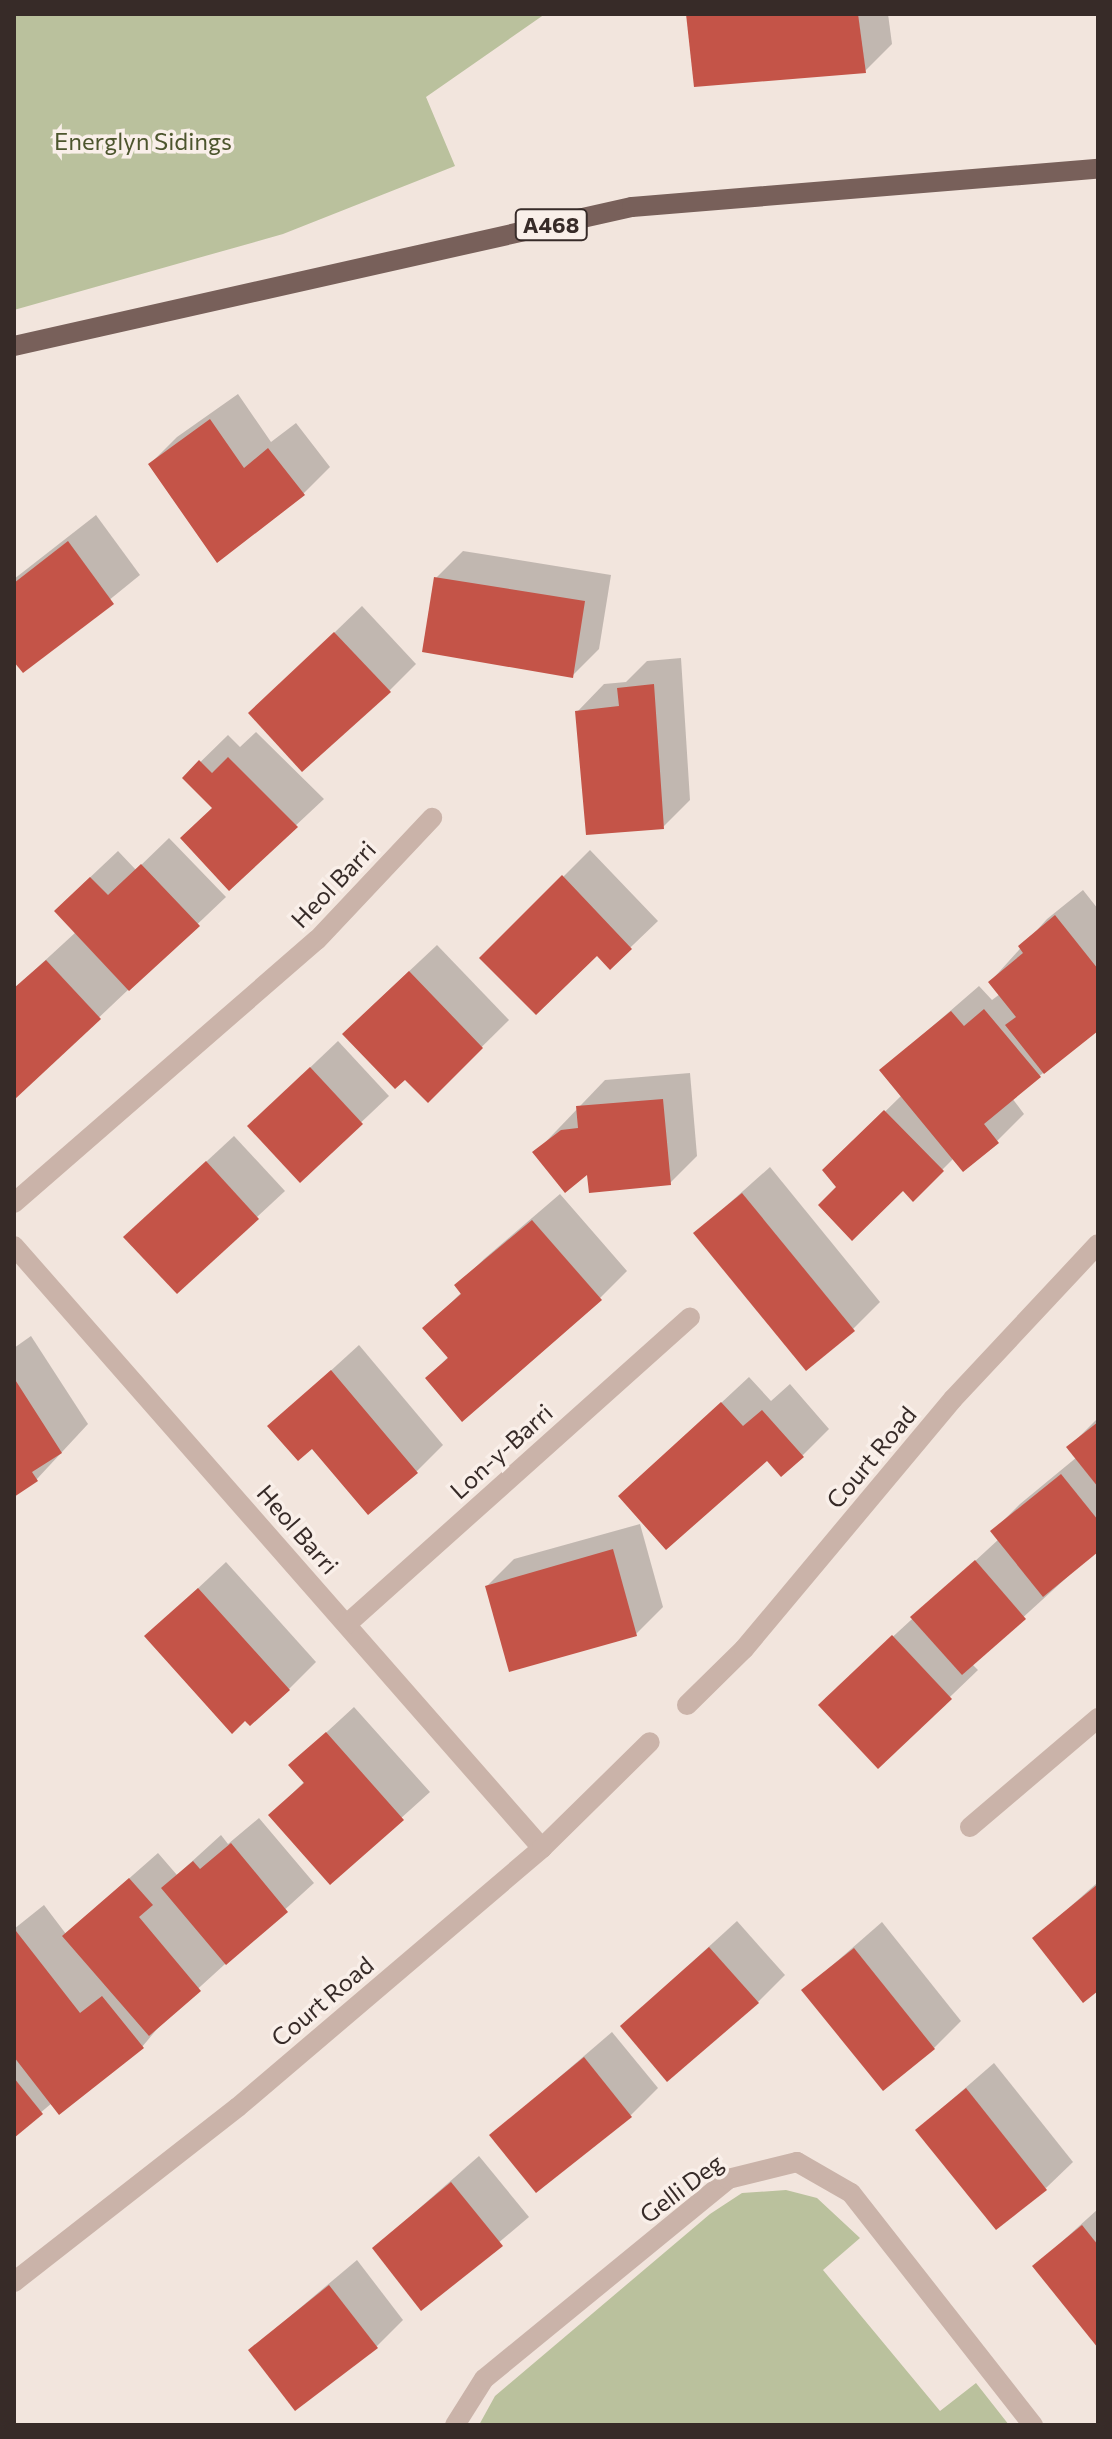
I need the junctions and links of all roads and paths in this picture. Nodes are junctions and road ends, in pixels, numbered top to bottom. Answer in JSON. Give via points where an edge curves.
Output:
{"nodes":[{"id":1,"x":1098,"y":169,"type":"edge"},
{"id":2,"x":14,"y":346,"type":"edge"},
{"id":3,"x":432,"y":818,"type":"dead end"},
{"id":4,"x":14,"y":1203,"type":"edge"},
{"id":5,"x":1098,"y":1244,"type":"edge"},
{"id":6,"x":14,"y":1246,"type":"edge"},
{"id":7,"x":690,"y":1317,"type":"dead end"},
{"id":8,"x":347,"y":1624,"type":"junction"},
{"id":9,"x":687,"y":1705,"type":"dead end"},
{"id":10,"x":1098,"y":1718,"type":"edge"},
{"id":11,"x":650,"y":1742,"type":"dead end"},
{"id":12,"x":970,"y":1827,"type":"dead end"},
{"id":13,"x":542,"y":1848,"type":"junction"},
{"id":14,"x":14,"y":2282,"type":"edge"},
{"id":15,"x":455,"y":2425,"type":"edge"},
{"id":16,"x":1033,"y":2425,"type":"edge"}],
"edges":[{"from":1,"to":2,"type":"main road","number":"A468","via":[[632,207]]},
{"from":3,"to":4,"type":"street","name":"Heol Barri","via":[[317,940]]},
{"from":5,"to":9,"type":"street","name":"Court Road","via":[[953,1399],[744,1649]]},
{"from":6,"to":8,"type":"street","name":"Heol Barri"},
{"from":7,"to":8,"type":"street","name":"Lon-y-Barri"},
{"from":8,"to":13,"type":"street","name":"Heol Barri"},
{"from":10,"to":12,"type":"street"},
{"from":11,"to":13,"type":"street","name":"Court Road"},
{"from":13,"to":14,"type":"street","name":"Court Road","via":[[238,2107]]},
{"from":15,"to":16,"type":"street","name":"Gelli Deg","via":[[484,2379],[728,2179],[797,2162],[851,2193]]}]}
